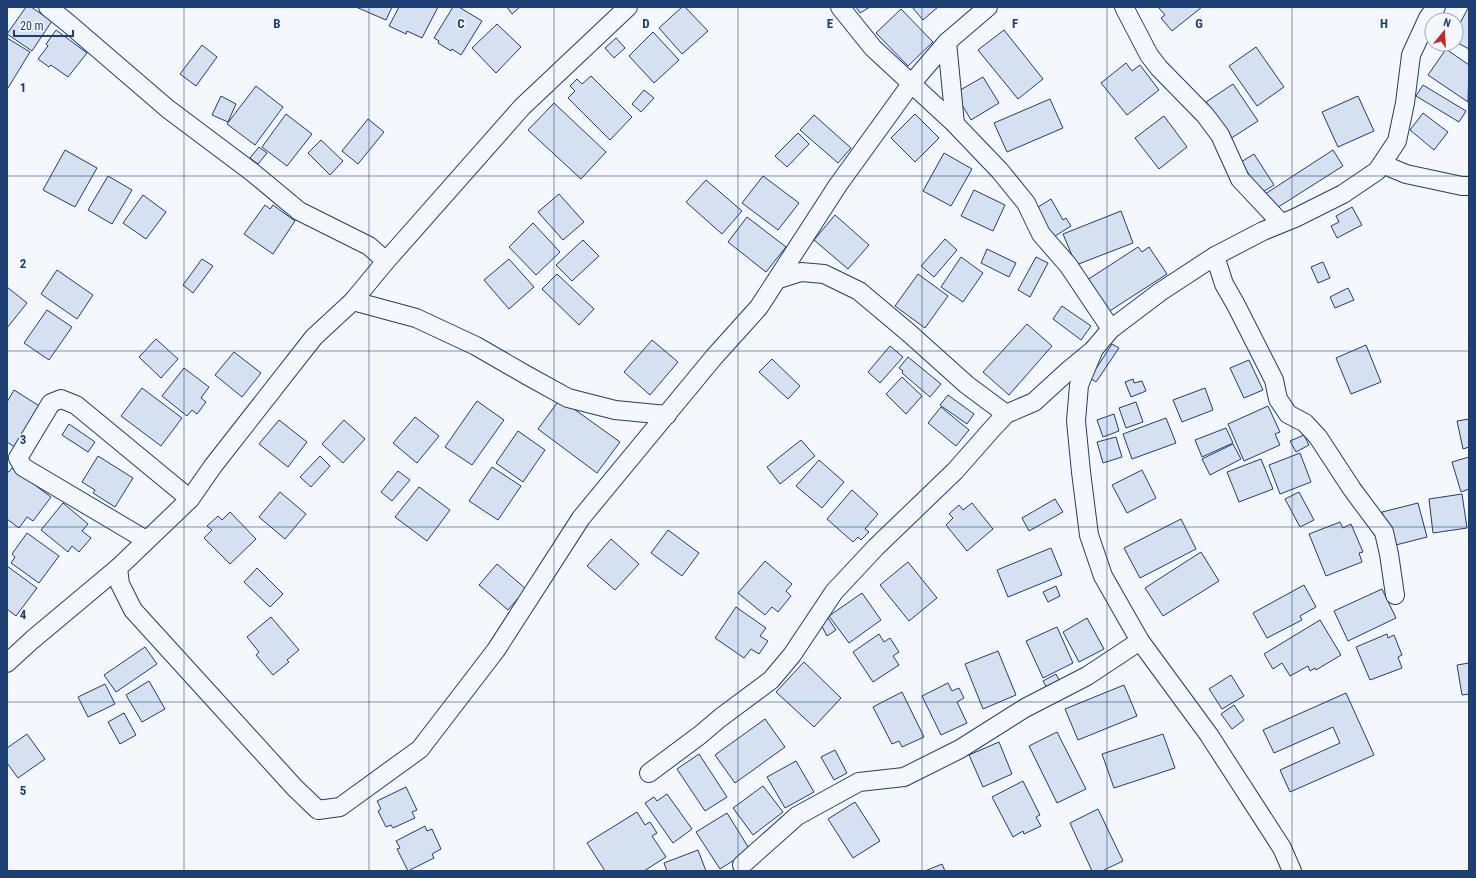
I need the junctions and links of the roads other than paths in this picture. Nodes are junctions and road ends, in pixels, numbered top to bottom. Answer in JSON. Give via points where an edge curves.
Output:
{"nodes":[{"id":1,"x":48,"y":7,"type":"edge"},
{"id":2,"x":628,"y":7,"type":"edge"},
{"id":3,"x":840,"y":7,"type":"edge"},
{"id":4,"x":988,"y":7,"type":"edge"},
{"id":5,"x":1124,"y":7,"type":"edge"},
{"id":6,"x":1436,"y":7,"type":"edge"},
{"id":7,"x":947,"y":42,"type":"junction"},
{"id":8,"x":911,"y":84,"type":"junction"},
{"id":9,"x":954,"y":124,"type":"junction"},
{"id":10,"x":1382,"y":164,"type":"junction"},
{"id":11,"x":1469,"y":186,"type":"edge"},
{"id":12,"x":1281,"y":223,"type":"junction"},
{"id":13,"x":1215,"y":256,"type":"junction"},
{"id":14,"x":386,"y":260,"type":"junction"},
{"id":15,"x":779,"y":279,"type":"junction"},
{"id":16,"x":353,"y":301,"type":"junction"},
{"id":17,"x":1111,"y":330,"type":"junction"},
{"id":18,"x":1094,"y":349,"type":"junction"},
{"id":19,"x":1006,"y":414,"type":"junction"},
{"id":20,"x":667,"y":415,"type":"junction"},
{"id":21,"x":190,"y":499,"type":"junction"},
{"id":22,"x":146,"y":540,"type":"junction"},
{"id":23,"x":118,"y":568,"type":"junction"},
{"id":24,"x":1395,"y":595,"type":"dead end"},
{"id":25,"x":1140,"y":641,"type":"junction"},
{"id":26,"x":7,"y":663,"type":"edge"},
{"id":27,"x":648,"y":773,"type":"dead end"},
{"id":28,"x":742,"y":866,"type":"dead end"},
{"id":29,"x":1292,"y":871,"type":"edge"}],
"edges":[{"from":1,"to":14,"type":"street","via":[[168,109],[299,211],[369,246]]},
{"from":2,"to":14,"type":"street","via":[[522,107]]},
{"from":3,"to":8,"type":"street","via":[[873,48]]},
{"from":4,"to":7,"type":"street"},
{"from":5,"to":12,"type":"street","via":[[1149,55],[1205,115],[1220,135],[1240,179]]},
{"from":6,"to":10,"type":"street","via":[[1428,18],[1411,55],[1397,141]]},
{"from":7,"to":8,"type":"street"},
{"from":7,"to":9,"type":"street"},
{"from":8,"to":9,"type":"street"},
{"from":8,"to":15,"type":"street","via":[[838,185]]},
{"from":9,"to":17,"type":"street","via":[[1000,171],[1026,203],[1041,234],[1068,265]]},
{"from":10,"to":11,"type":"street","via":[[1406,174]]},
{"from":10,"to":12,"type":"street","via":[[1377,171],[1343,194]]},
{"from":12,"to":13,"type":"street"},
{"from":13,"to":17,"type":"street","via":[[1160,292]]},
{"from":13,"to":24,"type":"street","via":[[1224,284],[1274,380],[1278,399],[1288,414],[1305,424],[1318,437],[1384,532],[1390,554]]},
{"from":14,"to":16,"type":"street"},
{"from":15,"to":19,"type":"street","via":[[802,272],[824,274],[859,291],[968,385]]},
{"from":15,"to":20,"type":"street","via":[[759,307]]},
{"from":16,"to":20,"type":"street","via":[[416,318],[476,346],[568,398],[616,410]]},
{"from":16,"to":21,"type":"street","via":[[314,337]]},
{"from":17,"to":18,"type":"street"},
{"from":18,"to":19,"type":"street","via":[[1034,402]]},
{"from":18,"to":25,"type":"street","via":[[1079,385],[1076,421],[1089,535],[1103,576]]},
{"from":19,"to":27,"type":"street","via":[[955,471],[876,547],[834,592],[792,655],[771,680]]},
{"from":20,"to":23,"type":"street","via":[[581,518],[496,650],[420,749],[340,807],[318,810],[295,788],[133,610],[120,584]]},
{"from":21,"to":22,"type":"street"},
{"from":21,"to":22,"type":"street","via":[[76,405],[60,398],[51,403],[18,458],[23,467]]},
{"from":22,"to":23,"type":"street"},
{"from":23,"to":26,"type":"street"},
{"from":25,"to":28,"type":"street","via":[[1087,676],[1025,708],[960,749],[904,777],[859,782],[797,816]]},
{"from":25,"to":29,"type":"street","via":[[1209,735],[1282,848]]}]}
